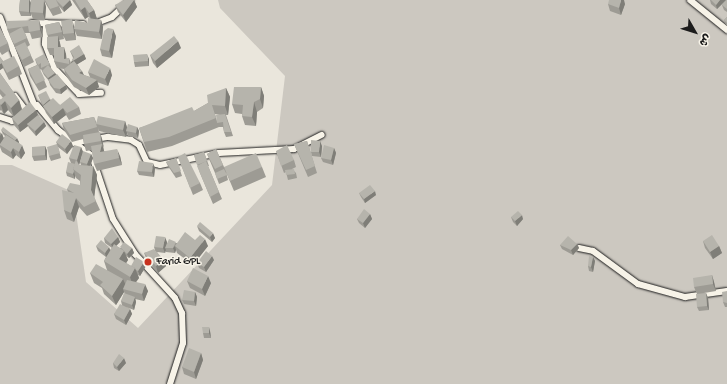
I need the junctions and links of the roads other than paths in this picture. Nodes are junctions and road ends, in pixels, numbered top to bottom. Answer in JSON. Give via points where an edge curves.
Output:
{"nodes":[{"id":1,"x":130,"y":0,"type":"edge"},
{"id":2,"x":690,"y":0,"type":"edge"},
{"id":3,"x":0,"y":17,"type":"edge"},
{"id":4,"x":13,"y":23,"type":"edge"},
{"id":5,"x":26,"y":23,"type":"edge"},
{"id":6,"x":3,"y":24,"type":"junction"},
{"id":7,"x":46,"y":24,"type":"junction"},
{"id":8,"x":727,"y":30,"type":"edge"},
{"id":9,"x":9,"y":88,"type":"edge"},
{"id":10,"x":101,"y":93,"type":"dead end"},
{"id":11,"x":37,"y":105,"type":"junction"},
{"id":12,"x":27,"y":112,"type":"junction"},
{"id":13,"x":0,"y":117,"type":"edge"},
{"id":14,"x":65,"y":128,"type":"edge"},
{"id":15,"x":58,"y":130,"type":"junction"},
{"id":16,"x":322,"y":135,"type":"dead end"},
{"id":17,"x":73,"y":143,"type":"junction"},
{"id":18,"x":580,"y":248,"type":"dead end"},
{"id":19,"x":727,"y":291,"type":"edge"},
{"id":20,"x":170,"y":384,"type":"edge"}],
"edges":[{"from":1,"to":7,"type":"street","via":[[103,23]]},
{"from":2,"to":8,"type":"street"},
{"from":3,"to":6,"type":"street"},
{"from":4,"to":6,"type":"street"},
{"from":5,"to":7,"type":"street"},
{"from":6,"to":11,"type":"street"},
{"from":7,"to":10,"type":"street","via":[[45,44],[54,68],[79,94]]},
{"from":9,"to":12,"type":"street"},
{"from":11,"to":12,"type":"street"},
{"from":11,"to":15,"type":"street"},
{"from":12,"to":13,"type":"street","via":[[12,121]]},
{"from":14,"to":15,"type":"street"},
{"from":15,"to":17,"type":"street"},
{"from":16,"to":17,"type":"street","via":[[294,149],[219,153],[160,165],[147,162],[139,145],[131,140],[108,138]]},
{"from":17,"to":20,"type":"street","via":[[92,156],[113,219],[135,254],[174,298],[182,313],[184,343]]},
{"from":18,"to":19,"type":"street","via":[[593,250],[638,284],[684,297]]}]}
